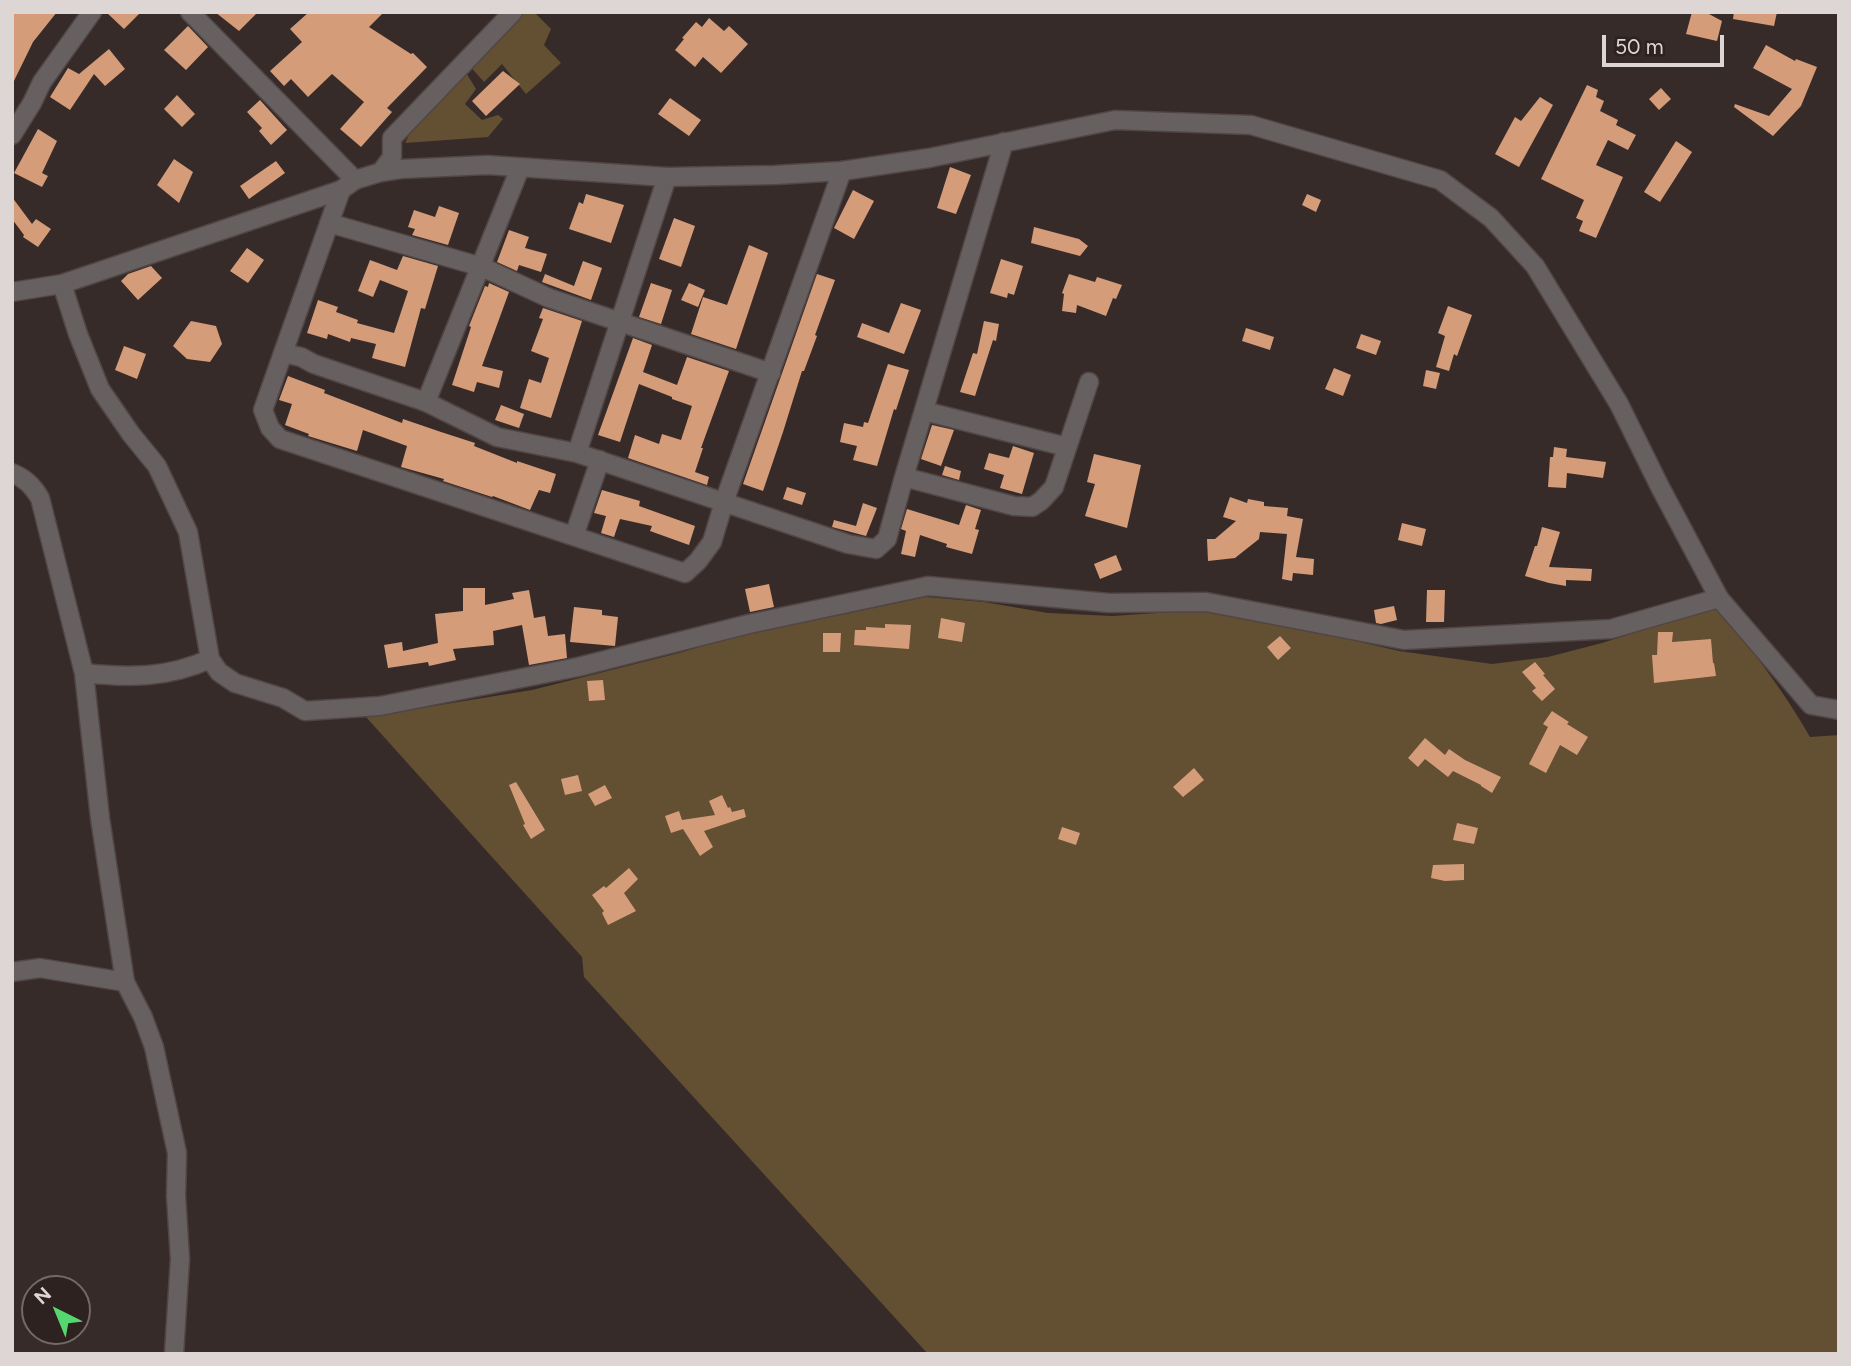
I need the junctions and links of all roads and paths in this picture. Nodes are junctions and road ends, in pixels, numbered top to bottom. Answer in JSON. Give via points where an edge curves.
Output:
{"nodes":[{"id":1,"x":92,"y":12,"type":"edge"},
{"id":2,"x":190,"y":12,"type":"edge"},
{"id":3,"x":513,"y":12,"type":"edge"},
{"id":4,"x":12,"y":135,"type":"edge"},
{"id":5,"x":1004,"y":142,"type":"junction"},
{"id":6,"x":520,"y":168,"type":"junction"},
{"id":7,"x":842,"y":171,"type":"junction"},
{"id":8,"x":381,"y":172,"type":"junction"},
{"id":9,"x":667,"y":177,"type":"junction"},
{"id":10,"x":348,"y":185,"type":"junction"},
{"id":11,"x":330,"y":223,"type":"junction"},
{"id":12,"x":482,"y":267,"type":"junction"},
{"id":13,"x":62,"y":284,"type":"junction"},
{"id":14,"x":12,"y":292,"type":"edge"},
{"id":15,"x":621,"y":321,"type":"junction"},
{"id":16,"x":283,"y":353,"type":"junction"},
{"id":17,"x":771,"y":373,"type":"junction"},
{"id":18,"x":1089,"y":383,"type":"dead end"},
{"id":19,"x":426,"y":402,"type":"junction"},
{"id":20,"x":924,"y":411,"type":"junction"},
{"id":21,"x":1067,"y":447,"type":"junction"},
{"id":22,"x":577,"y":453,"type":"junction"},
{"id":23,"x":600,"y":460,"type":"junction"},
{"id":24,"x":12,"y":473,"type":"edge"},
{"id":25,"x":904,"y":477,"type":"junction"},
{"id":26,"x":724,"y":502,"type":"junction"},
{"id":27,"x":574,"y":536,"type":"junction"},
{"id":28,"x":1719,"y":598,"type":"junction"},
{"id":29,"x":210,"y":659,"type":"junction"},
{"id":30,"x":84,"y":673,"type":"junction"},
{"id":31,"x":1839,"y":710,"type":"edge"},
{"id":32,"x":12,"y":972,"type":"edge"},
{"id":33,"x":125,"y":982,"type":"junction"},
{"id":34,"x":174,"y":1354,"type":"edge"}],
"edges":[{"from":1,"to":4,"type":"street","via":[[42,82]]},
{"from":2,"to":10,"type":"street"},
{"from":3,"to":8,"type":"street","via":[[392,138],[391,157]]},
{"from":5,"to":7,"type":"street"},
{"from":5,"to":20,"type":"street"},
{"from":5,"to":28,"type":"street","via":[[1115,120],[1251,125],[1440,180],[1491,218],[1535,266],[1619,404]]},
{"from":6,"to":8,"type":"street","via":[[487,165]]},
{"from":6,"to":9,"type":"street"},
{"from":6,"to":12,"type":"street"},
{"from":7,"to":9,"type":"street"},
{"from":7,"to":17,"type":"street"},
{"from":8,"to":10,"type":"street"},
{"from":9,"to":15,"type":"street"},
{"from":10,"to":11,"type":"street"},
{"from":10,"to":13,"type":"street"},
{"from":11,"to":12,"type":"street"},
{"from":11,"to":16,"type":"street"},
{"from":12,"to":15,"type":"street","via":[[549,298]]},
{"from":12,"to":19,"type":"street"},
{"from":13,"to":14,"type":"street"},
{"from":13,"to":29,"type":"street","via":[[100,389],[157,466],[188,532]]},
{"from":15,"to":17,"type":"street"},
{"from":15,"to":22,"type":"street"},
{"from":16,"to":19,"type":"street"},
{"from":16,"to":27,"type":"street","via":[[263,410],[280,439]]},
{"from":17,"to":26,"type":"street"},
{"from":18,"to":21,"type":"street"},
{"from":19,"to":22,"type":"street","via":[[497,437]]},
{"from":20,"to":21,"type":"street"},
{"from":20,"to":25,"type":"street"},
{"from":21,"to":25,"type":"street","via":[[1054,487],[1032,507]]},
{"from":22,"to":23,"type":"street"},
{"from":23,"to":26,"type":"street"},
{"from":23,"to":27,"type":"street"},
{"from":24,"to":30,"type":"street","via":[[33,486],[40,498]]},
{"from":25,"to":26,"type":"street","via":[[887,539],[876,549]]},
{"from":26,"to":27,"type":"street","via":[[712,542],[685,573]]},
{"from":28,"to":29,"type":"street","via":[[1611,629],[1404,640],[1206,602],[1110,603],[928,586],[578,667],[380,706],[305,710],[235,682]]},
{"from":28,"to":31,"type":"street","via":[[1811,705]]},
{"from":29,"to":30,"type":"street","via":[[148,676]]},
{"from":30,"to":33,"type":"street"},
{"from":32,"to":33,"type":"street","via":[[40,968]]},
{"from":33,"to":34,"type":"street","via":[[153,1047],[177,1153],[180,1259]]}]}
